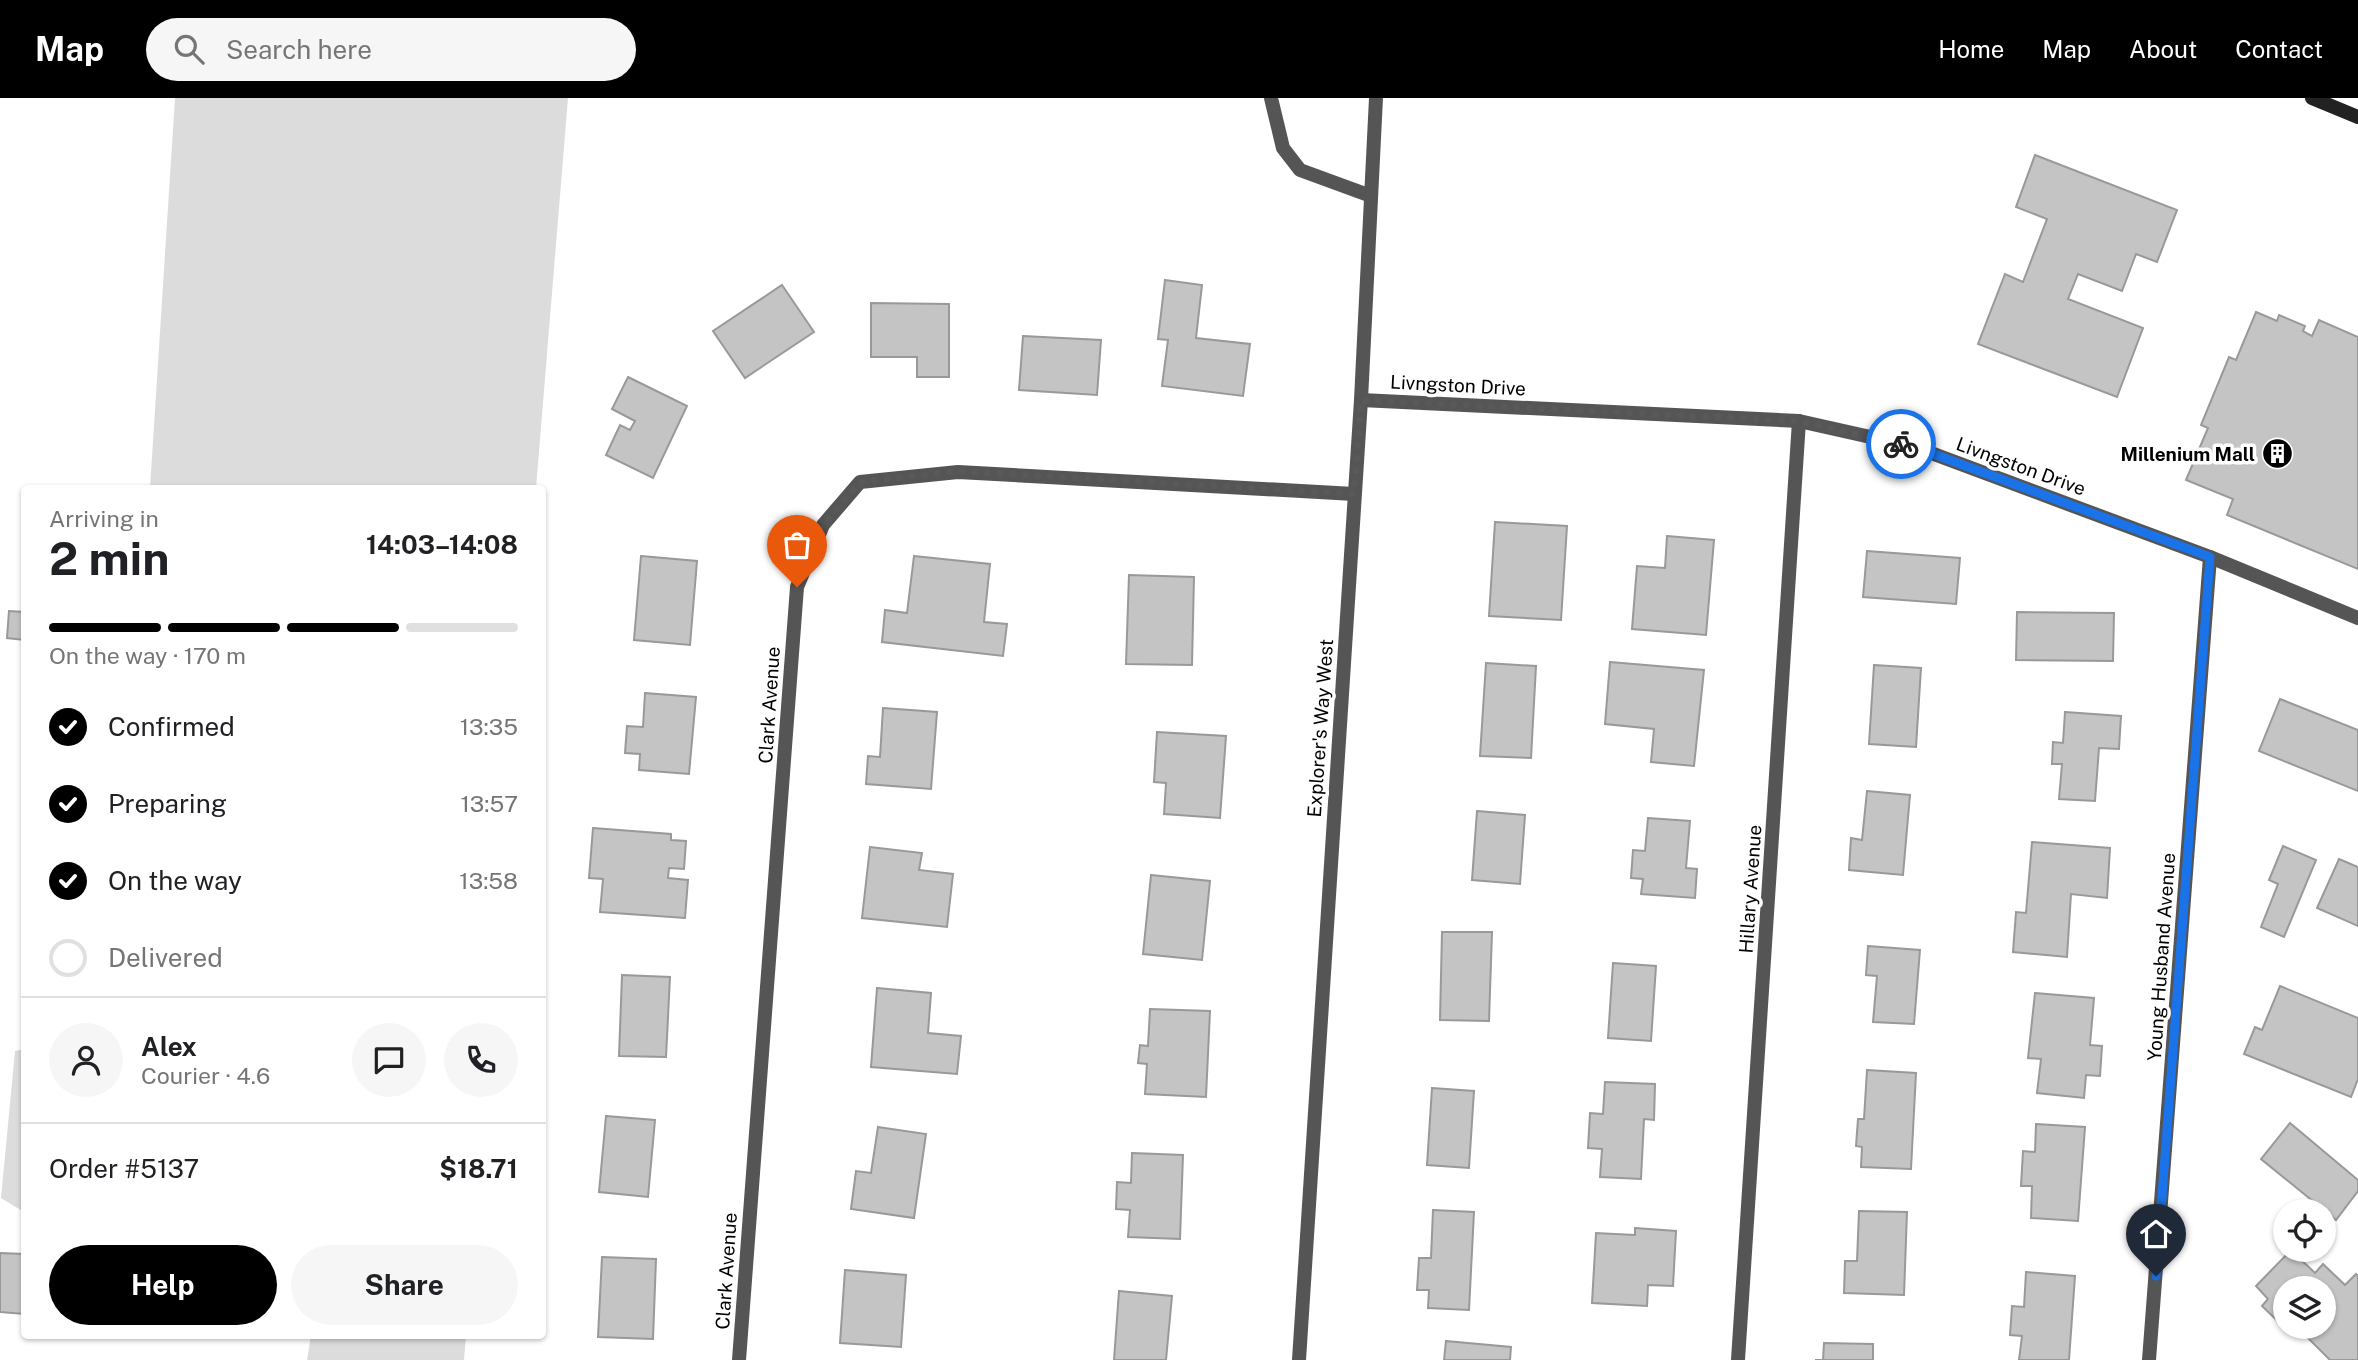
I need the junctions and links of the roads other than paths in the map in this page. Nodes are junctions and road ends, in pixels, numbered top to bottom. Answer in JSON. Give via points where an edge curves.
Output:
{"nodes":[{"id":1,"x":1271,"y":98,"type":"edge"},
{"id":2,"x":1376,"y":98,"type":"edge"},
{"id":3,"x":2312,"y":98,"type":"edge"},
{"id":4,"x":2358,"y":117,"type":"edge"},
{"id":5,"x":1371,"y":196,"type":"junction"},
{"id":6,"x":1361,"y":400,"type":"junction"},
{"id":7,"x":1799,"y":421,"type":"junction"},
{"id":8,"x":1354,"y":494,"type":"junction"},
{"id":9,"x":2210,"y":557,"type":"junction"},
{"id":10,"x":2358,"y":618,"type":"edge"},
{"id":11,"x":739,"y":1360,"type":"edge"},
{"id":12,"x":1299,"y":1360,"type":"edge"},
{"id":13,"x":1738,"y":1360,"type":"edge"},
{"id":14,"x":2149,"y":1360,"type":"edge"}],
"edges":[{"from":1,"to":5,"type":"street","via":[[1283,148],[1300,170]]},
{"from":2,"to":5,"type":"street","name":"Explorer's Way West"},
{"from":3,"to":4,"type":"main road"},
{"from":5,"to":6,"type":"street","name":"Explorer's Way West"},
{"from":6,"to":7,"type":"street","name":"Livngston Drive"},
{"from":6,"to":8,"type":"street","name":"Explorer's Way West"},
{"from":7,"to":9,"type":"street","name":"Livngston Drive","via":[[1915,447]]},
{"from":7,"to":13,"type":"street","name":"Hillary Avenue"},
{"from":8,"to":11,"type":"street","name":"Clark Avenue","via":[[958,471],[860,482],[823,525],[797,587]]},
{"from":8,"to":12,"type":"street","name":"Explorer's Way West"},
{"from":9,"to":10,"type":"street","name":"Livngston Drive"},
{"from":9,"to":14,"type":"street","name":"Young Husband Avenue"}]}
